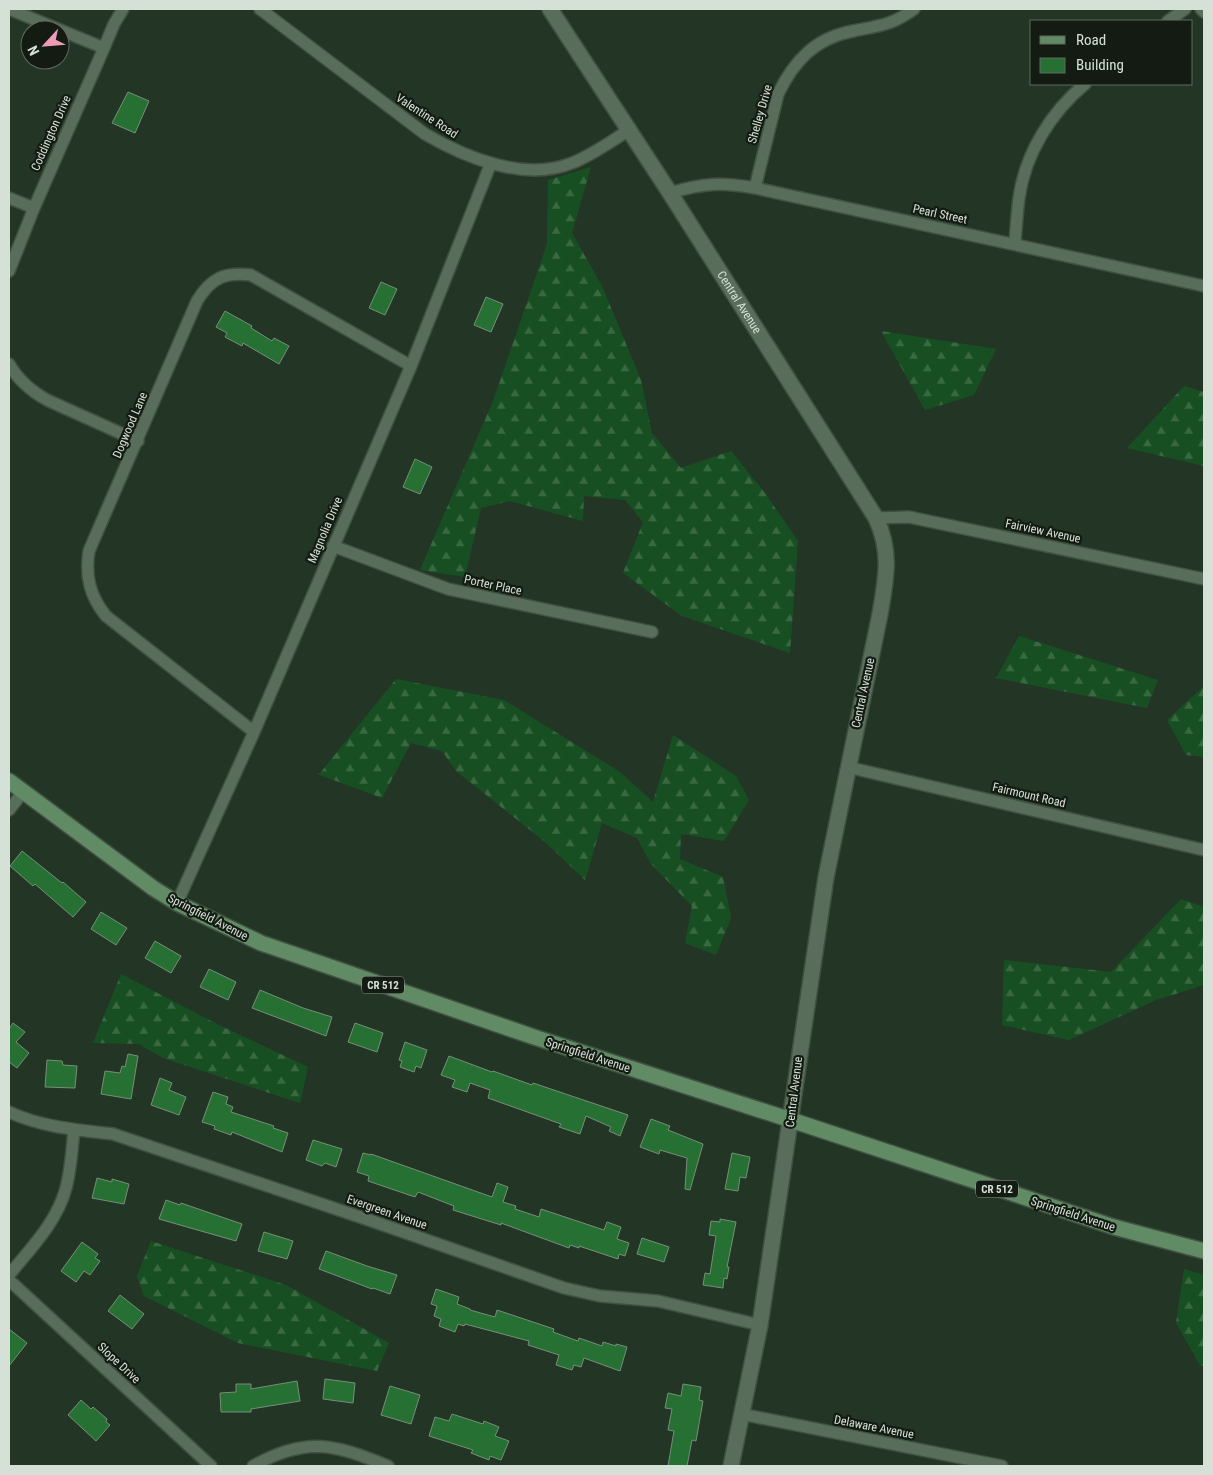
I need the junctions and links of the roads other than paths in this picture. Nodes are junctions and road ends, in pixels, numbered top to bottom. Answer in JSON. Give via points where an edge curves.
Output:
{"nodes":[{"id":1,"x":9,"y":9,"type":"edge"},
{"id":2,"x":124,"y":9,"type":"edge"},
{"id":3,"x":260,"y":9,"type":"edge"},
{"id":4,"x":550,"y":9,"type":"edge"},
{"id":5,"x":914,"y":9,"type":"edge"},
{"id":6,"x":1185,"y":9,"type":"edge"},
{"id":7,"x":1201,"y":9,"type":"edge"},
{"id":8,"x":1204,"y":12,"type":"edge"},
{"id":9,"x":1169,"y":20,"type":"edge"},
{"id":10,"x":104,"y":48,"type":"junction"},
{"id":11,"x":1084,"y":85,"type":"edge"},
{"id":12,"x":629,"y":130,"type":"junction"},
{"id":13,"x":491,"y":163,"type":"junction"},
{"id":14,"x":755,"y":188,"type":"junction"},
{"id":15,"x":670,"y":193,"type":"junction"},
{"id":16,"x":9,"y":198,"type":"edge"},
{"id":17,"x":34,"y":208,"type":"junction"},
{"id":18,"x":1015,"y":244,"type":"junction"},
{"id":19,"x":9,"y":271,"type":"edge"},
{"id":20,"x":1204,"y":286,"type":"edge"},
{"id":21,"x":9,"y":364,"type":"edge"},
{"id":22,"x":411,"y":366,"type":"junction"},
{"id":23,"x":138,"y":441,"type":"junction"},
{"id":24,"x":876,"y":518,"type":"junction"},
{"id":25,"x":333,"y":546,"type":"junction"},
{"id":26,"x":1204,"y":579,"type":"edge"},
{"id":27,"x":652,"y":632,"type":"dead end"},
{"id":28,"x":254,"y":732,"type":"junction"},
{"id":29,"x":847,"y":767,"type":"junction"},
{"id":30,"x":9,"y":781,"type":"edge"},
{"id":31,"x":23,"y":792,"type":"junction"},
{"id":32,"x":9,"y":810,"type":"edge"},
{"id":33,"x":1204,"y":850,"type":"edge"},
{"id":34,"x":177,"y":903,"type":"junction"},
{"id":35,"x":9,"y":1112,"type":"edge"},
{"id":36,"x":791,"y":1120,"type":"junction"},
{"id":37,"x":74,"y":1130,"type":"junction"},
{"id":38,"x":1204,"y":1251,"type":"edge"},
{"id":39,"x":9,"y":1275,"type":"edge"},
{"id":40,"x":9,"y":1280,"type":"edge"},
{"id":41,"x":760,"y":1325,"type":"junction"},
{"id":42,"x":742,"y":1414,"type":"junction"},
{"id":43,"x":211,"y":1466,"type":"edge"},
{"id":44,"x":253,"y":1466,"type":"edge"},
{"id":45,"x":388,"y":1466,"type":"edge"},
{"id":46,"x":731,"y":1466,"type":"edge"},
{"id":47,"x":1002,"y":1466,"type":"edge"}],
"edges":[{"from":1,"to":10,"type":"street"},
{"from":2,"to":10,"type":"street","name":"Coddington Drive"},
{"from":3,"to":13,"type":"street","name":"Valentine Road","via":[[425,134],[464,155]]},
{"from":4,"to":12,"type":"street","name":"Central Avenue"},
{"from":5,"to":14,"type":"street","name":"Shelley Drive","via":[[888,24],[838,34],[802,57],[778,94]]},
{"from":6,"to":9,"type":"street"},
{"from":7,"to":8,"type":"street"},
{"from":10,"to":17,"type":"street","name":"Coddington Drive"},
{"from":11,"to":18,"type":"street","via":[[1056,114],[1035,147],[1019,198]]},
{"from":12,"to":13,"type":"street","name":"Valentine Road","via":[[591,154],[554,169],[524,169]]},
{"from":12,"to":15,"type":"street","name":"Central Avenue"},
{"from":13,"to":22,"type":"street","name":"Magnolia Drive"},
{"from":14,"to":15,"type":"street","name":"Pearl Street","via":[[712,184]]},
{"from":14,"to":18,"type":"street","name":"Pearl Street"},
{"from":15,"to":24,"type":"street","name":"Central Avenue"},
{"from":16,"to":17,"type":"street"},
{"from":17,"to":19,"type":"street","name":"Coddington Drive"},
{"from":18,"to":20,"type":"street","name":"Pearl Street"},
{"from":21,"to":23,"type":"street","via":[[33,392]]},
{"from":22,"to":23,"type":"street","name":"Dogwood Lane","via":[[264,280],[251,274],[223,276],[204,289],[197,302]]},
{"from":22,"to":25,"type":"street","name":"Magnolia Drive"},
{"from":23,"to":28,"type":"street","name":"Dogwood Lane","via":[[89,551],[86,565],[91,593],[106,616]]},
{"from":24,"to":26,"type":"street","name":"Fairview Avenue","via":[[909,517]]},
{"from":24,"to":29,"type":"street","name":"Central Avenue","via":[[885,544],[887,574]]},
{"from":25,"to":27,"type":"street","name":"Porter Place","via":[[448,589]]},
{"from":25,"to":28,"type":"street","name":"Magnolia Drive"},
{"from":28,"to":34,"type":"street","name":"Magnolia Drive"},
{"from":29,"to":33,"type":"street","name":"Fairmount Road"},
{"from":29,"to":36,"type":"street","name":"Central Avenue","via":[[826,877]]},
{"from":30,"to":31,"type":"main road","name":"Springfield Avenue","number":"CR 512"},
{"from":31,"to":32,"type":"street"},
{"from":31,"to":34,"type":"main road","name":"Springfield Avenue","number":"CR 512"},
{"from":34,"to":36,"type":"main road","name":"Springfield Avenue","number":"CR 512","via":[[261,943],[534,1037]]},
{"from":35,"to":37,"type":"street","name":"Evergreen Avenue","via":[[23,1119]]},
{"from":36,"to":38,"type":"main road","name":"Springfield Avenue","number":"CR 512","via":[[1114,1227]]},
{"from":36,"to":41,"type":"street","name":"Central Avenue"},
{"from":37,"to":39,"type":"street","via":[[66,1188],[59,1205],[42,1235]]},
{"from":37,"to":41,"type":"street","name":"Evergreen Avenue","via":[[113,1134],[564,1288],[600,1296],[658,1301]]},
{"from":40,"to":43,"type":"street","name":"Slope Drive"},
{"from":41,"to":42,"type":"street","name":"Central Avenue"},
{"from":42,"to":46,"type":"street","name":"Central Avenue"},
{"from":42,"to":47,"type":"street","name":"Delaware Avenue"},
{"from":44,"to":45,"type":"street","via":[[293,1448],[325,1446],[346,1450]]}]}
